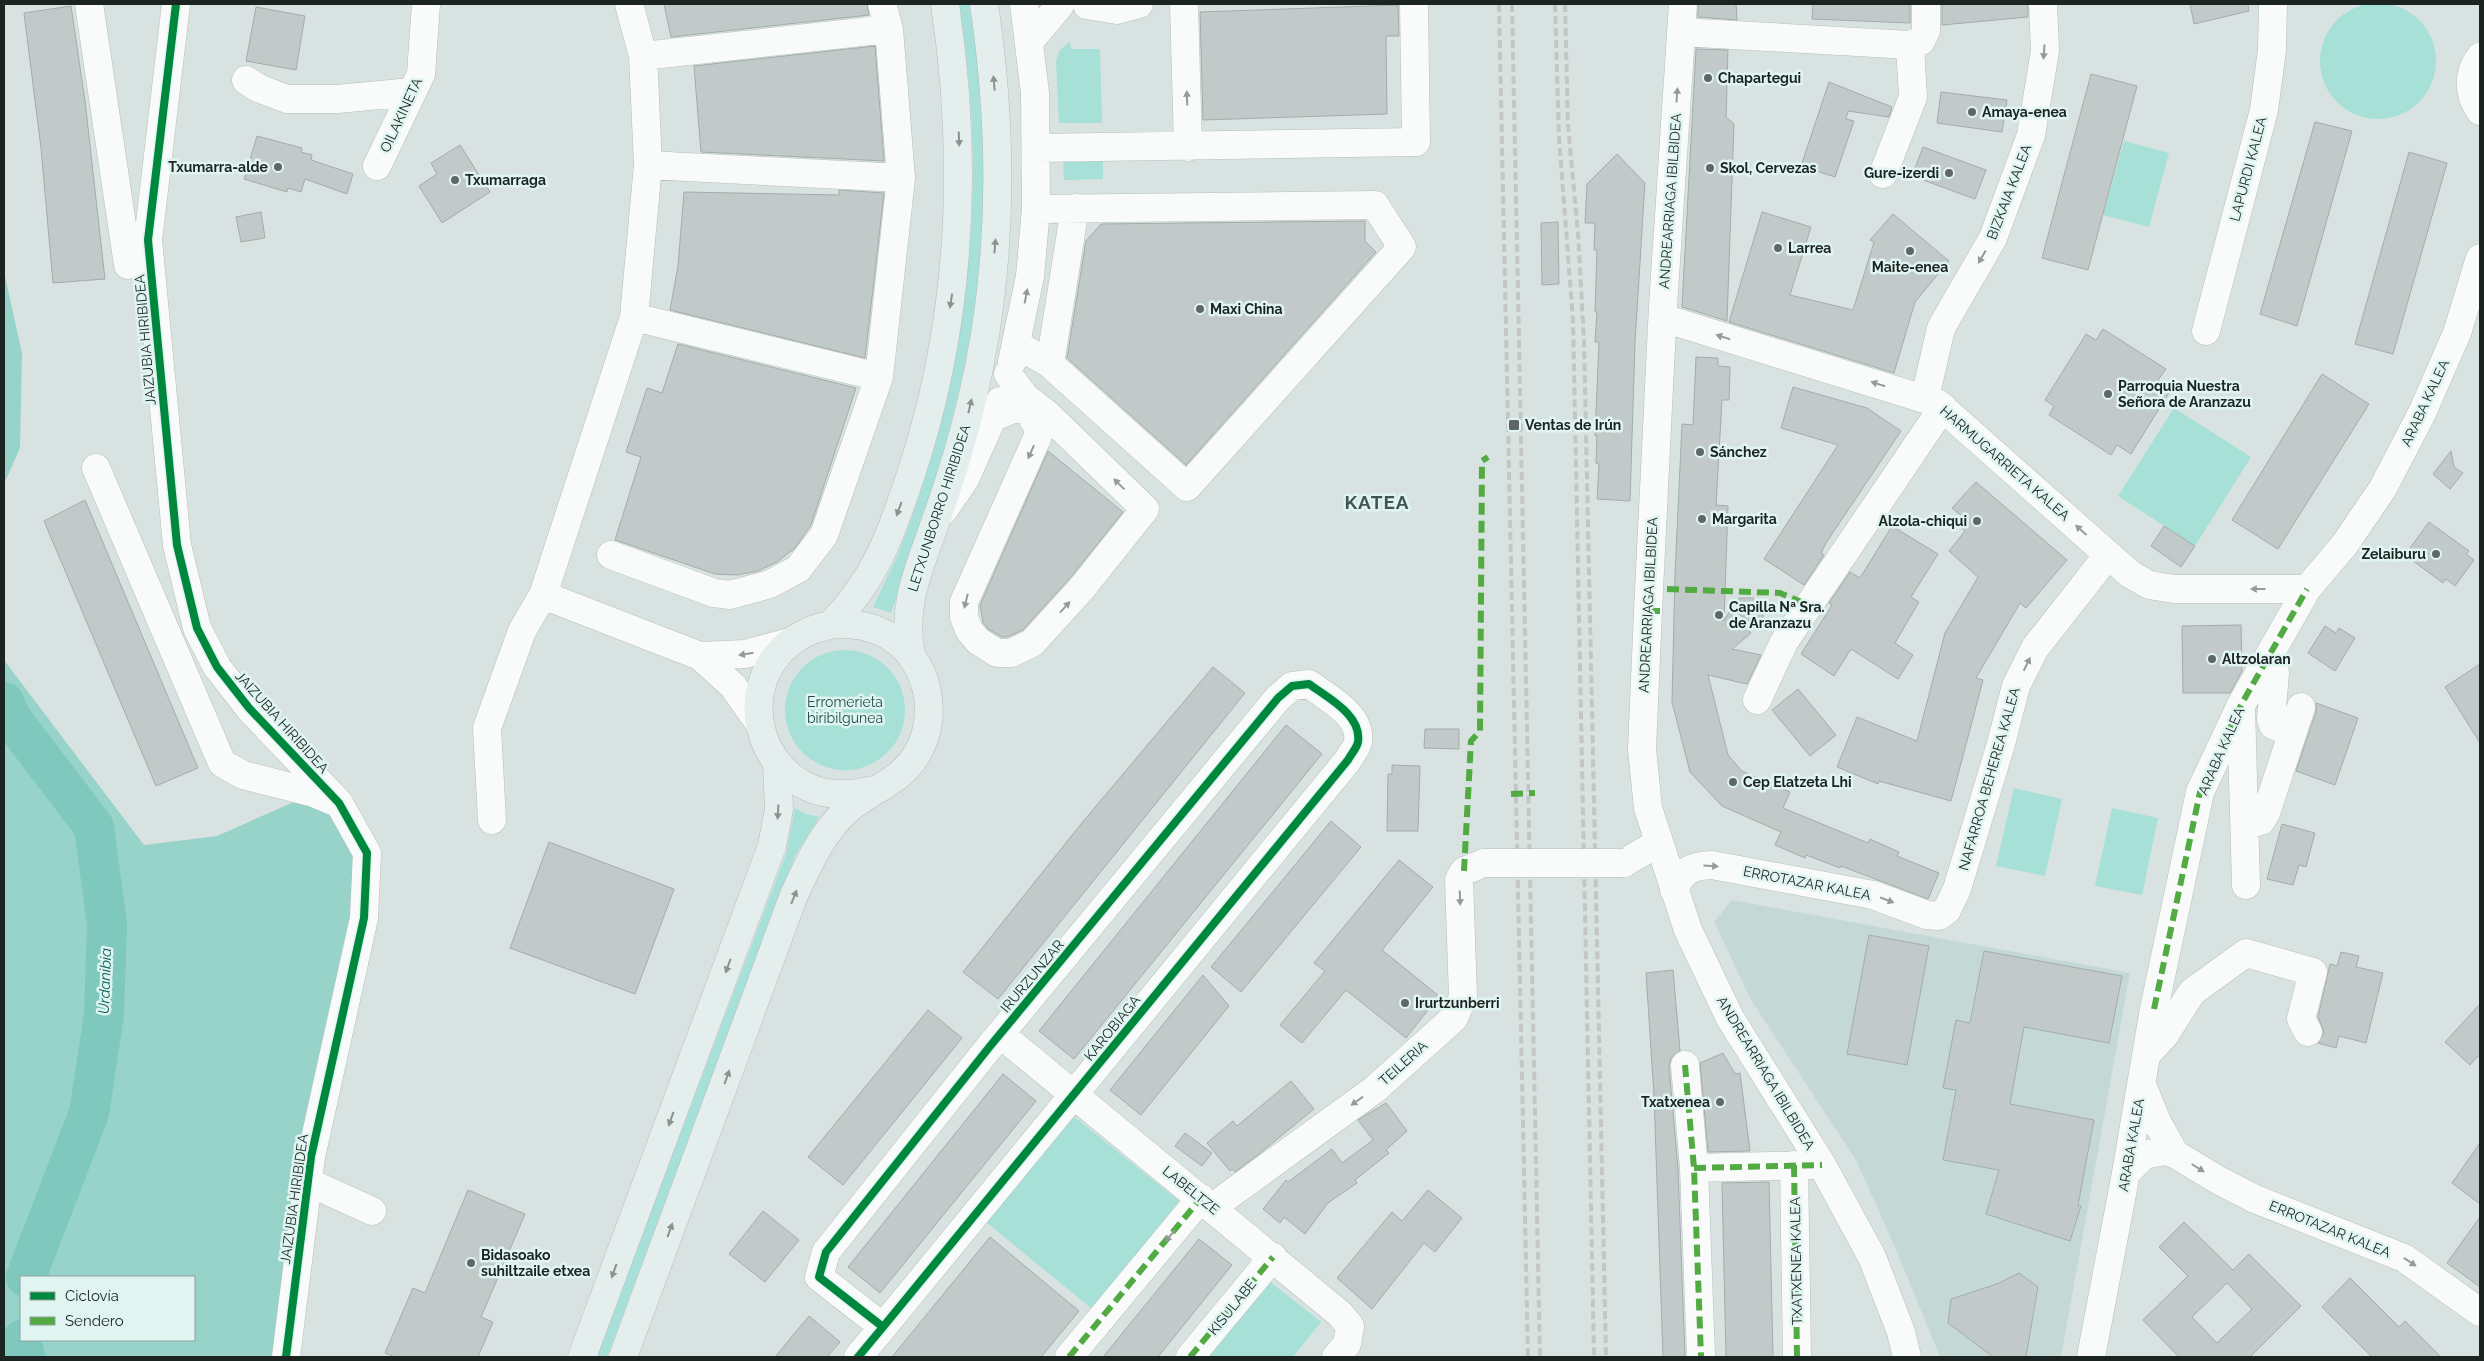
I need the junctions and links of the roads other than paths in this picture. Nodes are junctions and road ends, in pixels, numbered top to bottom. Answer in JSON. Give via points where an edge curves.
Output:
{"nodes":[{"id":1,"x":89,"y":4,"type":"edge"},
{"id":2,"x":176,"y":4,"type":"edge"},
{"id":3,"x":426,"y":4,"type":"edge"},
{"id":4,"x":629,"y":4,"type":"edge"},
{"id":5,"x":945,"y":4,"type":"edge"},
{"id":6,"x":984,"y":4,"type":"edge"},
{"id":7,"x":1024,"y":4,"type":"edge"},
{"id":8,"x":1139,"y":4,"type":"edge"},
{"id":9,"x":1184,"y":4,"type":"edge"},
{"id":10,"x":1414,"y":4,"type":"edge"},
{"id":11,"x":1683,"y":4,"type":"edge"},
{"id":12,"x":1926,"y":4,"type":"edge"},
{"id":13,"x":2042,"y":4,"type":"edge"},
{"id":14,"x":2272,"y":4,"type":"edge"},
{"id":15,"x":1073,"y":5,"type":"edge"},
{"id":16,"x":885,"y":16,"type":"edge"},
{"id":17,"x":1681,"y":32,"type":"junction"},
{"id":18,"x":1030,"y":42,"type":"junction"},
{"id":19,"x":1910,"y":45,"type":"junction"},
{"id":20,"x":642,"y":56,"type":"junction"},
{"id":21,"x":2480,"y":57,"type":"edge"},
{"id":22,"x":246,"y":80,"type":"dead end"},
{"id":23,"x":412,"y":92,"type":"junction"},
{"id":24,"x":2480,"y":111,"type":"edge"},
{"id":25,"x":1188,"y":146,"type":"junction"},
{"id":26,"x":1036,"y":148,"type":"junction"},
{"id":27,"x":648,"y":165,"type":"junction"},
{"id":28,"x":377,"y":166,"type":"dead end"},
{"id":29,"x":1882,"y":174,"type":"dead end"},
{"id":30,"x":902,"y":178,"type":"junction"},
{"id":31,"x":1036,"y":208,"type":"junction"},
{"id":32,"x":1075,"y":208,"type":"junction"},
{"id":33,"x":2480,"y":258,"type":"edge"},
{"id":34,"x":128,"y":265,"type":"dead end"},
{"id":35,"x":634,"y":318,"type":"junction"},
{"id":36,"x":1663,"y":318,"type":"junction"},
{"id":37,"x":2206,"y":331,"type":"dead end"},
{"id":38,"x":1016,"y":344,"type":"junction"},
{"id":39,"x":1050,"y":364,"type":"junction"},
{"id":40,"x":1008,"y":374,"type":"junction"},
{"id":41,"x":878,"y":376,"type":"junction"},
{"id":42,"x":1934,"y":403,"type":"junction"},
{"id":43,"x":992,"y":418,"type":"junction"},
{"id":44,"x":96,"y":468,"type":"dead end"},
{"id":45,"x":936,"y":523,"type":"junction"},
{"id":46,"x":611,"y":555,"type":"dead end"},
{"id":47,"x":2108,"y":555,"type":"junction"},
{"id":48,"x":2307,"y":589,"type":"junction"},
{"id":49,"x":543,"y":595,"type":"junction"},
{"id":50,"x":831,"y":624,"type":"junction"},
{"id":51,"x":790,"y":642,"type":"junction"},
{"id":52,"x":2272,"y":650,"type":"junction"},
{"id":53,"x":911,"y":655,"type":"junction"},
{"id":54,"x":700,"y":656,"type":"junction"},
{"id":55,"x":1757,"y":700,"type":"dead end"},
{"id":56,"x":2241,"y":705,"type":"junction"},
{"id":57,"x":1343,"y":709,"type":"joint"},
{"id":58,"x":759,"y":723,"type":"junction"},
{"id":59,"x":777,"y":764,"type":"junction"},
{"id":60,"x":873,"y":790,"type":"junction"},
{"id":61,"x":339,"y":803,"type":"junction"},
{"id":62,"x":492,"y":820,"type":"dead end"},
{"id":63,"x":2245,"y":826,"type":"junction"},
{"id":64,"x":1658,"y":843,"type":"junction"},
{"id":65,"x":2246,"y":886,"type":"dead end"},
{"id":66,"x":1674,"y":890,"type":"junction"},
{"id":67,"x":1947,"y":910,"type":"joint"},
{"id":68,"x":2308,"y":1032,"type":"dead end"},
{"id":69,"x":1000,"y":1034,"type":"junction"},
{"id":70,"x":2146,"y":1055,"type":"junction"},
{"id":71,"x":1686,"y":1065,"type":"dead end"},
{"id":72,"x":2142,"y":1085,"type":"junction"},
{"id":73,"x":1074,"y":1094,"type":"junction"},
{"id":74,"x":2175,"y":1154,"type":"junction"},
{"id":75,"x":1794,"y":1165,"type":"junction"},
{"id":76,"x":1822,"y":1165,"type":"junction"},
{"id":77,"x":1694,"y":1168,"type":"junction"},
{"id":78,"x":2126,"y":1172,"type":"junction"},
{"id":79,"x":308,"y":1182,"type":"junction"},
{"id":80,"x":1208,"y":1204,"type":"junction"},
{"id":81,"x":372,"y":1211,"type":"dead end"},
{"id":82,"x":1273,"y":1257,"type":"junction"},
{"id":83,"x":2480,"y":1312,"type":"edge"},
{"id":84,"x":882,"y":1327,"type":"junction"},
{"id":85,"x":286,"y":1357,"type":"edge"},
{"id":86,"x":582,"y":1357,"type":"edge"},
{"id":87,"x":623,"y":1357,"type":"edge"},
{"id":88,"x":858,"y":1357,"type":"edge"},
{"id":89,"x":1069,"y":1357,"type":"edge"},
{"id":90,"x":1190,"y":1357,"type":"edge"},
{"id":91,"x":1336,"y":1357,"type":"edge"},
{"id":92,"x":1701,"y":1357,"type":"edge"},
{"id":93,"x":1797,"y":1357,"type":"edge"},
{"id":94,"x":1907,"y":1357,"type":"edge"},
{"id":95,"x":2091,"y":1357,"type":"edge"}],
"edges":[{"from":1,"to":34,"type":"street"},
{"from":2,"to":61,"type":"street","name":"JAIZUBIA HIRIBIDEA","via":[[148,240],[177,545],[197,628],[217,667],[249,708]]},
{"from":3,"to":23,"type":"street","name":"OILAKINETA","via":[[421,74]]},
{"from":4,"to":20,"type":"street"},
{"from":5,"to":50,"type":"main road","one_way":true,"via":[[953,58],[960,170],[953,284],[945,341],[918,453],[883,553],[860,592]]},
{"from":45,"to":6,"type":"main road","name":"LETXUNBORRO HIRIBIDEA","one_way":true,"via":[[970,408],[993,269],[998,149],[991,50]]},
{"from":7,"to":18,"type":"street"},
{"from":8,"to":15,"type":"street","via":[[1117,10]]},
{"from":25,"to":9,"type":"street","one_way":true},
{"from":10,"to":25,"type":"street","via":[[1416,142]]},
{"from":11,"to":17,"type":"street","name":"ANDREARRIAGA IBILBIDEA"},
{"from":12,"to":19,"type":"street","via":[[1926,31],[1921,41]]},
{"from":13,"to":42,"type":"street","name":"BIZKAIA KALEA","one_way":true,"via":[[2045,51],[2031,135],[1993,238],[1941,328]]},
{"from":14,"to":37,"type":"street","name":"LAPURDI KALEA","via":[[2272,50],[2264,110]]},
{"from":15,"to":18,"type":"street"},
{"from":16,"to":20,"type":"street"},
{"from":16,"to":30,"type":"street"},
{"from":17,"to":19,"type":"street"},
{"from":36,"to":17,"type":"street","name":"ANDREARRIAGA IBILBIDEA","one_way":true},
{"from":18,"to":26,"type":"street"},
{"from":19,"to":29,"type":"street","via":[[1913,96]]},
{"from":20,"to":27,"type":"street"},
{"from":21,"to":24,"type":"street","via":[[2473,70],[2470,89]]},
{"from":22,"to":23,"type":"street","via":[[287,99],[337,99]]},
{"from":23,"to":28,"type":"street","name":"OILAKINETA"},
{"from":25,"to":26,"type":"street"},
{"from":26,"to":31,"type":"street"},
{"from":27,"to":30,"type":"street"},
{"from":27,"to":35,"type":"street"},
{"from":30,"to":41,"type":"street"},
{"from":31,"to":32,"type":"street"},
{"from":38,"to":31,"type":"street","one_way":true,"via":[[1030,276]]},
{"from":32,"to":39,"type":"street"},
{"from":32,"to":39,"type":"street","via":[[1375,205],[1402,248],[1187,487]]},
{"from":33,"to":48,"type":"street","name":"ARABA KALEA","via":[[2457,333],[2422,413],[2383,488],[2345,544]]},
{"from":35,"to":41,"type":"street"},
{"from":35,"to":49,"type":"street"},
{"from":42,"to":36,"type":"street","name":"HARMUGARRIETA KALEA","one_way":true},
{"from":36,"to":64,"type":"street","name":"ANDREARRIAGA IBILBIDEA","via":[[1642,749],[1648,808]]},
{"from":38,"to":39,"type":"street"},
{"from":38,"to":40,"type":"street"},
{"from":40,"to":43,"type":"street"},
{"from":43,"to":40,"type":"street","one_way":true,"via":[[1015,408],[1028,411],[1038,427],[1038,436],[964,602],[964,617],[978,641],[998,654],[1011,654],[1032,643],[1082,588],[1145,509],[1025,396]]},
{"from":41,"to":46,"type":"street","via":[[824,535],[798,569],[770,584],[722,594]]},
{"from":47,"to":42,"type":"street","name":"HARMUGARRIETA KALEA","one_way":true},
{"from":42,"to":55,"type":"street","name":"BIZKAIA KALEA","via":[[1784,642]]},
{"from":43,"to":45,"type":"street","via":[[965,479]]},
{"from":44,"to":61,"type":"street","via":[[222,762],[243,775],[314,792]]},
{"from":45,"to":53,"type":"main road","name":"LETXUNBORRO HIRIBIDEA","via":[[909,601]]},
{"from":48,"to":47,"type":"street","name":"HARMUGARRIETA KALEA","one_way":true,"via":[[2174,589],[2149,585]]},
{"from":67,"to":47,"type":"street","name":"NAFARROA BEHEREA KALEA","one_way":true,"via":[[1957,889],[2016,686],[2035,648]]},
{"from":48,"to":52,"type":"street","name":"ARABA KALEA"},
{"from":49,"to":54,"type":"street"},
{"from":49,"to":62,"type":"street","via":[[522,631],[487,728]]},
{"from":50,"to":51,"type":"main road","via":[[810,630]]},
{"from":50,"to":53,"type":"main road","via":[[875,629],[894,639]]},
{"from":51,"to":54,"type":"street","one_way":true,"via":[[745,654]]},
{"from":51,"to":58,"type":"main road","via":[[775,658],[764,678],[759,700]]},
{"from":52,"to":56,"type":"street","name":"ARABA KALEA"},
{"from":52,"to":63,"type":"street","via":[[2275,674],[2271,719],[2274,725],[2297,719],[2266,813],[2261,820]]},
{"from":53,"to":60,"type":"main road","via":[[927,686],[930,711],[926,735],[913,760],[892,780]]},
{"from":54,"to":58,"type":"street","via":[[733,686]]},
{"from":56,"to":63,"type":"street"},
{"from":56,"to":70,"type":"street","name":"ARABA KALEA","via":[[2200,792]]},
{"from":57,"to":69,"type":"street","name":"IRURZUNZAR","via":[[1309,684],[1292,686],[1278,698]]},
{"from":57,"to":73,"type":"street","name":"KAROBIAGA","via":[[1358,728],[1358,744],[1348,760]]},
{"from":58,"to":59,"type":"main road","via":[[765,744]]},
{"from":59,"to":60,"type":"main road","via":[[792,778],[831,794],[852,795]]},
{"from":59,"to":86,"type":"main road","one_way":true,"via":[[779,809],[772,846]]},
{"from":87,"to":60,"type":"main road","one_way":true,"via":[[798,887],[826,834],[846,811]]},
{"from":61,"to":79,"type":"street","name":"JAIZUBIA HIRIBIDEA","via":[[367,853],[364,918]]},
{"from":63,"to":65,"type":"street"},
{"from":64,"to":66,"type":"street","name":"ANDREARRIAGA IBILBIDEA"},
{"from":64,"to":80,"type":"street","name":"TEILERIA","one_way":true,"bridge":true,"via":[[1624,863],[1484,864],[1464,871],[1459,880],[1463,997],[1454,1018],[1375,1089],[1225,1198]]},
{"from":66,"to":67,"type":"street","name":"ERROTAZAR KALEA","one_way":true,"via":[[1680,878],[1694,866],[1712,865],[1873,895],[1927,915],[1939,916]]},
{"from":66,"to":76,"type":"street","name":"ANDREARRIAGA IBILBIDEA","via":[[1688,930],[1730,1018]]},
{"from":68,"to":70,"type":"street","via":[[2301,1019],[2313,972],[2246,953],[2192,992],[2164,1036]]},
{"from":69,"to":73,"type":"street","name":"LABELTZE"},
{"from":69,"to":84,"type":"street","name":"IRURZUNZAR","via":[[826,1252],[819,1277]]},
{"from":70,"to":72,"type":"street","name":"ARABA KALEA"},
{"from":71,"to":77,"type":"street"},
{"from":72,"to":74,"type":"street","name":"ERROTAZAR KALEA"},
{"from":72,"to":78,"type":"street","name":"ARABA KALEA"},
{"from":73,"to":80,"type":"street","name":"LABELTZE"},
{"from":73,"to":84,"type":"street","name":"KAROBIAGA"},
{"from":74,"to":78,"type":"street","via":[[2164,1151],[2144,1155]]},
{"from":74,"to":83,"type":"street","name":"ERROTAZAR KALEA","one_way":true,"via":[[2255,1199],[2404,1258]]},
{"from":75,"to":76,"type":"street","name":"ANDREARRIAGA IBILBIDEA"},
{"from":75,"to":77,"type":"street","name":"ANDREARRIAGA IBILBIDEA"},
{"from":75,"to":93,"type":"street","name":"TXATXENEA KALEA"},
{"from":76,"to":94,"type":"street","name":"ANDREARRIAGA IBILBIDEA","via":[[1872,1257],[1901,1332]]},
{"from":77,"to":92,"type":"street"},
{"from":78,"to":95,"type":"street","name":"ARABA KALEA"},
{"from":79,"to":81,"type":"street"},
{"from":79,"to":85,"type":"street","name":"JAIZUBIA HIRIBIDEA"},
{"from":80,"to":82,"type":"street","name":"LABELTZE"},
{"from":80,"to":89,"type":"street","name":"TEILERIA","one_way":true},
{"from":82,"to":90,"type":"street","name":"KISULABE"},
{"from":82,"to":91,"type":"street","name":"LABELTZE","via":[[1350,1326],[1347,1344]]},
{"from":84,"to":88,"type":"street","name":"KAROBIAGA"}]}
